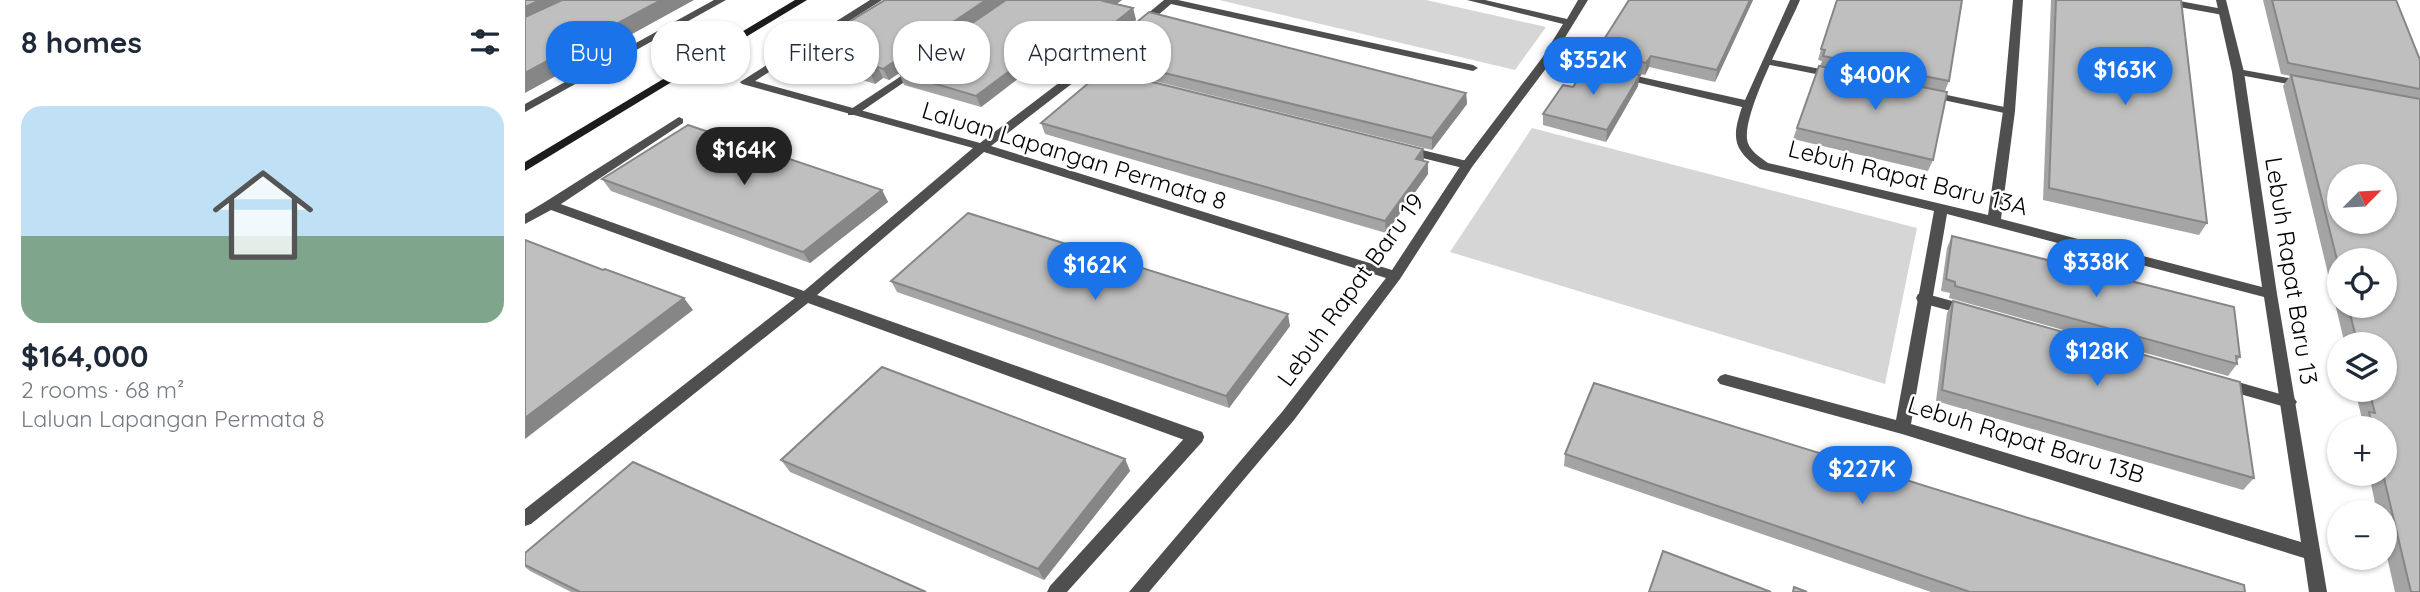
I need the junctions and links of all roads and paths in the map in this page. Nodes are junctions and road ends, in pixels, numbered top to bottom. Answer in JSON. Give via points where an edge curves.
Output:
{"nodes":[{"id":1,"x":721,"y":0,"type":"edge"},
{"id":2,"x":802,"y":0,"type":"edge"},
{"id":3,"x":877,"y":0,"type":"edge"},
{"id":4,"x":1169,"y":0,"type":"edge"},
{"id":5,"x":1472,"y":0,"type":"edge"},
{"id":6,"x":1583,"y":0,"type":"edge"},
{"id":7,"x":1795,"y":0,"type":"edge"},
{"id":8,"x":2018,"y":0,"type":"edge"},
{"id":9,"x":2157,"y":0,"type":"edge"},
{"id":10,"x":2222,"y":6,"type":"edge"},
{"id":11,"x":1144,"y":21,"type":"edge"},
{"id":12,"x":1568,"y":22,"type":"junction"},
{"id":13,"x":1547,"y":59,"type":"junction"},
{"id":14,"x":1769,"y":62,"type":"junction"},
{"id":15,"x":1473,"y":68,"type":"dead end"},
{"id":16,"x":2238,"y":72,"type":"junction"},
{"id":17,"x":1849,"y":78,"type":"edge"},
{"id":18,"x":894,"y":84,"type":"edge"},
{"id":19,"x":1067,"y":84,"type":"edge"},
{"id":20,"x":2316,"y":86,"type":"edge"},
{"id":21,"x":1916,"y":92,"type":"edge"},
{"id":22,"x":1749,"y":105,"type":"junction"},
{"id":23,"x":525,"y":109,"type":"edge"},
{"id":24,"x":2008,"y":111,"type":"junction"},
{"id":25,"x":852,"y":113,"type":"junction"},
{"id":26,"x":679,"y":121,"type":"dead end"},
{"id":27,"x":1388,"y":145,"type":"edge"},
{"id":28,"x":982,"y":147,"type":"junction"},
{"id":29,"x":1467,"y":165,"type":"junction"},
{"id":30,"x":525,"y":167,"type":"edge"},
{"id":31,"x":550,"y":205,"type":"junction"},
{"id":32,"x":1941,"y":209,"type":"junction"},
{"id":33,"x":525,"y":220,"type":"edge"},
{"id":34,"x":1994,"y":221,"type":"junction"},
{"id":35,"x":1395,"y":276,"type":"junction"},
{"id":36,"x":2270,"y":293,"type":"junction"},
{"id":37,"x":807,"y":296,"type":"junction"},
{"id":38,"x":1923,"y":298,"type":"junction"},
{"id":39,"x":1989,"y":317,"type":"edge"},
{"id":40,"x":1725,"y":380,"type":"dead end"},
{"id":41,"x":2210,"y":380,"type":"edge"},
{"id":42,"x":2289,"y":402,"type":"junction"},
{"id":43,"x":1902,"y":428,"type":"junction"},
{"id":44,"x":525,"y":519,"type":"edge"},
{"id":45,"x":2311,"y":553,"type":"junction"},
{"id":46,"x":1056,"y":592,"type":"edge"},
{"id":47,"x":1137,"y":592,"type":"edge"},
{"id":48,"x":2318,"y":592,"type":"edge"}],
"edges":[{"from":1,"to":23,"type":"street"},
{"from":2,"to":30,"type":"street"},
{"from":3,"to":25,"type":"street","name":"Laluan Lapangan Permata 8","via":[[746,82]]},
{"from":4,"to":11,"type":"street"},
{"from":4,"to":15,"type":"street"},
{"from":5,"to":12,"type":"street"},
{"from":6,"to":12,"type":"street","name":"Lebuh Rapat Baru 19"},
{"from":7,"to":14,"type":"street"},
{"from":8,"to":24,"type":"street"},
{"from":9,"to":10,"type":"street"},
{"from":10,"to":16,"type":"street","name":"Lebuh Rapat Baru 13"},
{"from":12,"to":13,"type":"street","name":"Lebuh Rapat Baru 19"},
{"from":13,"to":22,"type":"street"},
{"from":13,"to":29,"type":"street","name":"Lebuh Rapat Baru 19"},
{"from":14,"to":17,"type":"street"},
{"from":14,"to":22,"type":"street"},
{"from":16,"to":20,"type":"street"},
{"from":16,"to":36,"type":"street","name":"Lebuh Rapat Baru 13"},
{"from":18,"to":25,"type":"street"},
{"from":19,"to":28,"type":"street"},
{"from":21,"to":24,"type":"street"},
{"from":22,"to":32,"type":"street","name":"Lebuh Rapat Baru 13A","via":[[1741,136],[1744,149],[1764,166]]},
{"from":24,"to":34,"type":"street"},
{"from":25,"to":28,"type":"street","name":"Laluan Lapangan Permata 8"},
{"from":26,"to":31,"type":"street"},
{"from":27,"to":29,"type":"street"},
{"from":28,"to":35,"type":"street","name":"Laluan Lapangan Permata 8"},
{"from":28,"to":37,"type":"street"},
{"from":29,"to":35,"type":"street","name":"Lebuh Rapat Baru 19"},
{"from":31,"to":33,"type":"street"},
{"from":31,"to":37,"type":"street"},
{"from":32,"to":34,"type":"street","name":"Lebuh Rapat Baru 13A"},
{"from":32,"to":38,"type":"street"},
{"from":34,"to":36,"type":"street","name":"Lebuh Rapat Baru 13A"},
{"from":35,"to":47,"type":"street","name":"Lebuh Rapat Baru 19","via":[[1288,416]]},
{"from":36,"to":42,"type":"street","name":"Lebuh Rapat Baru 13"},
{"from":37,"to":44,"type":"street"},
{"from":37,"to":46,"type":"street","via":[[1196,438]]},
{"from":38,"to":39,"type":"street"},
{"from":38,"to":43,"type":"street"},
{"from":40,"to":43,"type":"street","name":"Lebuh Rapat Baru 13B"},
{"from":41,"to":42,"type":"street"},
{"from":42,"to":45,"type":"street","name":"Lebuh Rapat Baru 13"},
{"from":43,"to":45,"type":"street","name":"Lebuh Rapat Baru 13B"},
{"from":45,"to":48,"type":"street","name":"Lebuh Rapat Baru 13"}]}
